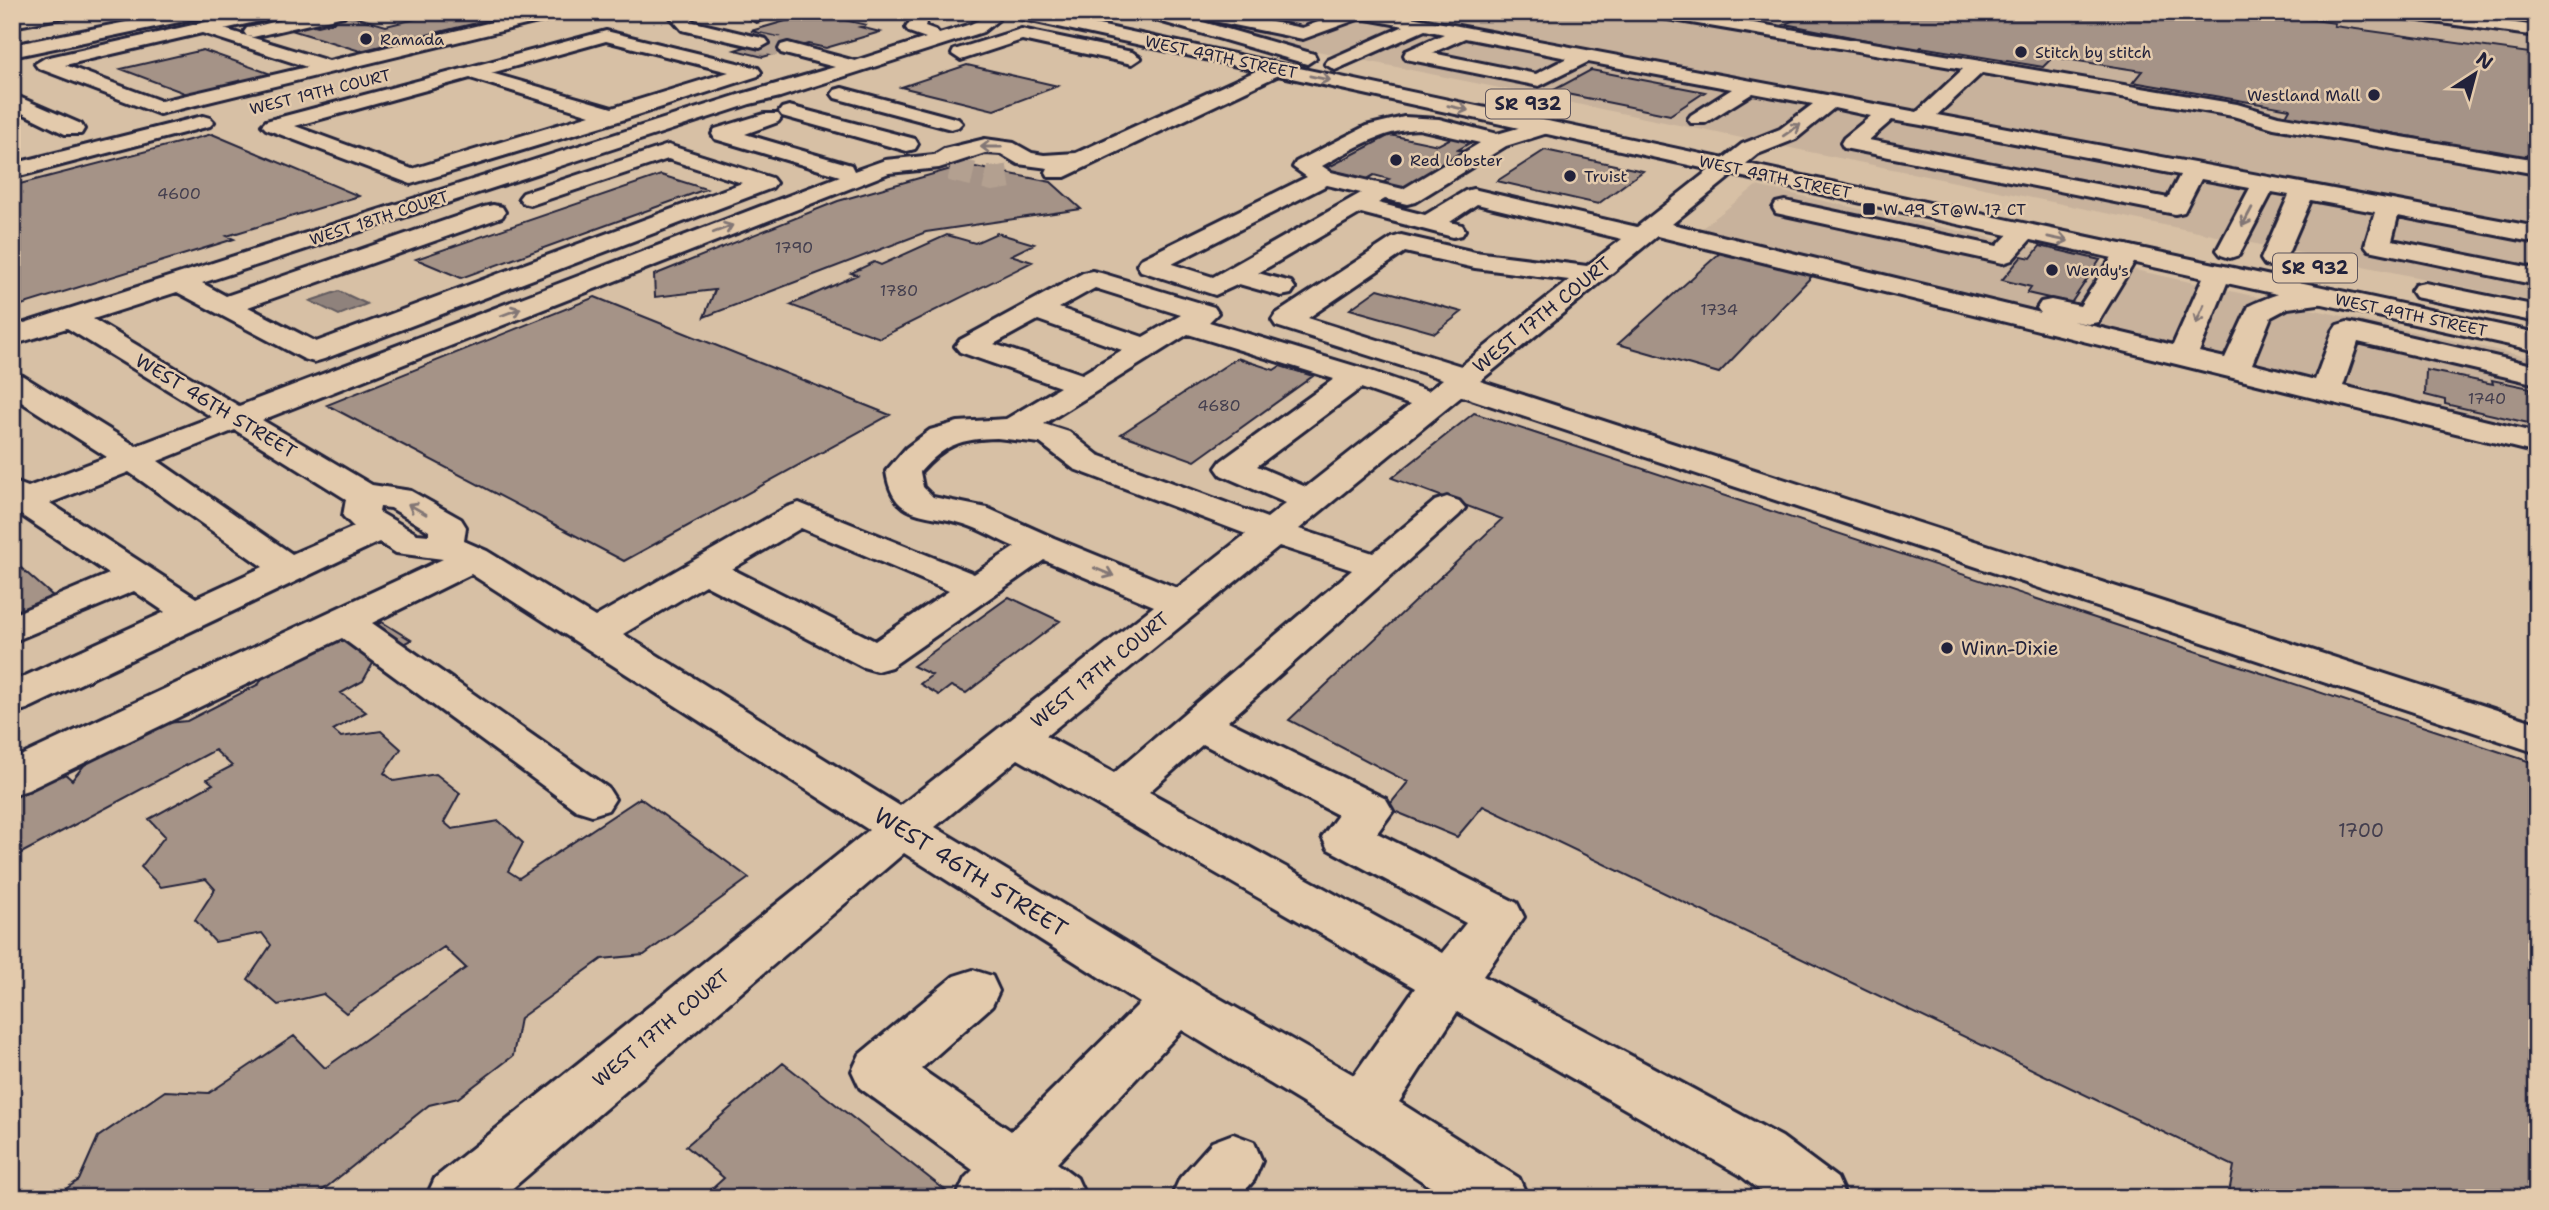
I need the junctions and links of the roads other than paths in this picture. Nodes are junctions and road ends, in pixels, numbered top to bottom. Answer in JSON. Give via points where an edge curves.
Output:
{"nodes":[{"id":1,"x":33,"y":12,"type":"edge"},
{"id":2,"x":142,"y":12,"type":"edge"},
{"id":3,"x":276,"y":12,"type":"edge"},
{"id":4,"x":338,"y":12,"type":"edge"},
{"id":5,"x":557,"y":12,"type":"edge"},
{"id":6,"x":918,"y":12,"type":"edge"},
{"id":7,"x":1014,"y":12,"type":"edge"},
{"id":8,"x":1087,"y":12,"type":"edge"},
{"id":9,"x":1147,"y":12,"type":"edge"},
{"id":10,"x":1194,"y":12,"type":"edge"},
{"id":11,"x":1280,"y":12,"type":"edge"},
{"id":12,"x":1656,"y":12,"type":"edge"},
{"id":13,"x":2397,"y":12,"type":"edge"},
{"id":14,"x":1357,"y":13,"type":"edge"},
{"id":15,"x":72,"y":15,"type":"edge"},
{"id":16,"x":12,"y":16,"type":"edge"},
{"id":17,"x":615,"y":16,"type":"dead end"},
{"id":18,"x":684,"y":19,"type":"edge"},
{"id":19,"x":203,"y":20,"type":"edge"},
{"id":20,"x":12,"y":22,"type":"edge"},
{"id":21,"x":1332,"y":23,"type":"junction"},
{"id":22,"x":1412,"y":23,"type":"junction"},
{"id":23,"x":1755,"y":29,"type":"junction"},
{"id":24,"x":12,"y":31,"type":"edge"},
{"id":25,"x":2537,"y":31,"type":"edge"},
{"id":26,"x":2474,"y":32,"type":"junction"},
{"id":27,"x":1462,"y":33,"type":"junction"},
{"id":28,"x":934,"y":37,"type":"junction"},
{"id":29,"x":234,"y":38,"type":"junction"},
{"id":30,"x":12,"y":39,"type":"edge"},
{"id":31,"x":1734,"y":42,"type":"dead end"},
{"id":32,"x":2537,"y":42,"type":"edge"},
{"id":33,"x":760,"y":43,"type":"tunnel mouth"},
{"id":34,"x":1438,"y":43,"type":"junction"},
{"id":35,"x":789,"y":49,"type":"tunnel mouth"},
{"id":36,"x":976,"y":49,"type":"junction"},
{"id":37,"x":12,"y":51,"type":"edge"},
{"id":38,"x":1584,"y":56,"type":"junction"},
{"id":39,"x":1014,"y":58,"type":"dead end"},
{"id":40,"x":1132,"y":58,"type":"dead end"},
{"id":41,"x":1307,"y":58,"type":"junction"},
{"id":42,"x":436,"y":62,"type":"junction"},
{"id":43,"x":937,"y":62,"type":"dead end"},
{"id":44,"x":849,"y":64,"type":"junction"},
{"id":45,"x":1335,"y":64,"type":"junction"},
{"id":46,"x":1978,"y":66,"type":"junction"},
{"id":47,"x":328,"y":67,"type":"junction"},
{"id":48,"x":1563,"y":67,"type":"junction"},
{"id":49,"x":1276,"y":69,"type":"junction"},
{"id":50,"x":471,"y":72,"type":"junction"},
{"id":51,"x":1682,"y":74,"type":"junction"},
{"id":52,"x":74,"y":75,"type":"junction"},
{"id":53,"x":354,"y":83,"type":"dead end"},
{"id":54,"x":872,"y":84,"type":"dead end"},
{"id":55,"x":798,"y":85,"type":"junction"},
{"id":56,"x":1749,"y":87,"type":"junction"},
{"id":57,"x":839,"y":95,"type":"junction"},
{"id":58,"x":1799,"y":96,"type":"junction"},
{"id":59,"x":745,"y":99,"type":"junction"},
{"id":60,"x":12,"y":100,"type":"edge"},
{"id":61,"x":1429,"y":102,"type":"junction"},
{"id":62,"x":1829,"y":102,"type":"junction"},
{"id":63,"x":159,"y":108,"type":"junction"},
{"id":64,"x":789,"y":112,"type":"junction"},
{"id":65,"x":1929,"y":112,"type":"junction"},
{"id":66,"x":46,"y":116,"type":"junction"},
{"id":67,"x":613,"y":116,"type":"junction"},
{"id":68,"x":222,"y":117,"type":"dead end"},
{"id":69,"x":1603,"y":119,"type":"dead end"},
{"id":70,"x":1879,"y":119,"type":"junction"},
{"id":71,"x":951,"y":123,"type":"dead end"},
{"id":72,"x":1420,"y":123,"type":"junction"},
{"id":73,"x":12,"y":124,"type":"edge"},
{"id":74,"x":195,"y":124,"type":"junction"},
{"id":75,"x":1543,"y":127,"type":"junction"},
{"id":76,"x":73,"y":129,"type":"junction"},
{"id":77,"x":656,"y":129,"type":"junction"},
{"id":78,"x":1692,"y":131,"type":"dead end"},
{"id":79,"x":37,"y":138,"type":"dead end"},
{"id":80,"x":625,"y":139,"type":"junction"},
{"id":81,"x":1498,"y":141,"type":"junction"},
{"id":82,"x":907,"y":144,"type":"dead end"},
{"id":83,"x":111,"y":145,"type":"junction"},
{"id":84,"x":668,"y":152,"type":"junction"},
{"id":85,"x":1734,"y":153,"type":"junction"},
{"id":86,"x":2537,"y":167,"type":"edge"},
{"id":87,"x":843,"y":170,"type":"dead end"},
{"id":88,"x":12,"y":171,"type":"edge"},
{"id":89,"x":1324,"y":177,"type":"junction"},
{"id":90,"x":1882,"y":177,"type":"dead end"},
{"id":91,"x":2190,"y":178,"type":"junction"},
{"id":92,"x":2264,"y":184,"type":"junction"},
{"id":93,"x":1811,"y":185,"type":"junction"},
{"id":94,"x":1382,"y":191,"type":"junction"},
{"id":95,"x":2302,"y":191,"type":"junction"},
{"id":96,"x":531,"y":198,"type":"dead end"},
{"id":97,"x":1358,"y":205,"type":"junction"},
{"id":98,"x":2388,"y":207,"type":"junction"},
{"id":99,"x":493,"y":212,"type":"dead end"},
{"id":100,"x":1773,"y":222,"type":"junction"},
{"id":101,"x":2094,"y":222,"type":"dead end"},
{"id":102,"x":1429,"y":223,"type":"junction"},
{"id":103,"x":2025,"y":231,"type":"junction"},
{"id":104,"x":1647,"y":232,"type":"junction"},
{"id":105,"x":2537,"y":235,"type":"edge"},
{"id":106,"x":1816,"y":240,"type":"dead end"},
{"id":107,"x":1284,"y":246,"type":"junction"},
{"id":108,"x":1739,"y":248,"type":"junction"},
{"id":109,"x":2127,"y":253,"type":"junction"},
{"id":110,"x":1323,"y":257,"type":"dead end"},
{"id":111,"x":2274,"y":259,"type":"junction"},
{"id":112,"x":2224,"y":261,"type":"junction"},
{"id":113,"x":2301,"y":265,"type":"dead end"},
{"id":114,"x":1923,"y":267,"type":"dead end"},
{"id":115,"x":1597,"y":271,"type":"junction"},
{"id":116,"x":1235,"y":275,"type":"junction"},
{"id":117,"x":2537,"y":277,"type":"edge"},
{"id":118,"x":179,"y":282,"type":"junction"},
{"id":119,"x":2395,"y":285,"type":"dead end"},
{"id":120,"x":1281,"y":288,"type":"dead end"},
{"id":121,"x":2323,"y":296,"type":"junction"},
{"id":122,"x":227,"y":305,"type":"junction"},
{"id":123,"x":1036,"y":310,"type":"junction"},
{"id":124,"x":2533,"y":313,"type":"edge"},
{"id":125,"x":69,"y":317,"type":"junction"},
{"id":126,"x":1185,"y":324,"type":"junction"},
{"id":127,"x":12,"y":336,"type":"edge"},
{"id":128,"x":2537,"y":342,"type":"edge"},
{"id":129,"x":1146,"y":348,"type":"junction"},
{"id":130,"x":2183,"y":355,"type":"junction"},
{"id":131,"x":2236,"y":369,"type":"junction"},
{"id":132,"x":2537,"y":375,"type":"edge"},
{"id":133,"x":1357,"y":376,"type":"junction"},
{"id":134,"x":12,"y":382,"type":"edge"},
{"id":135,"x":1085,"y":385,"type":"junction"},
{"id":136,"x":1452,"y":388,"type":"junction"},
{"id":137,"x":2326,"y":391,"type":"junction"},
{"id":138,"x":237,"y":418,"type":"junction"},
{"id":139,"x":1013,"y":429,"type":"junction"},
{"id":140,"x":2537,"y":443,"type":"edge"},
{"id":141,"x":132,"y":459,"type":"junction"},
{"id":142,"x":364,"y":495,"type":"junction"},
{"id":143,"x":18,"y":496,"type":"edge"},
{"id":144,"x":1311,"y":500,"type":"junction"},
{"id":145,"x":1447,"y":508,"type":"dead end"},
{"id":146,"x":381,"y":529,"type":"junction"},
{"id":147,"x":1272,"y":532,"type":"junction"},
{"id":148,"x":1041,"y":546,"type":"junction"},
{"id":149,"x":459,"y":552,"type":"junction"},
{"id":150,"x":1378,"y":568,"type":"junction"},
{"id":151,"x":290,"y":569,"type":"junction"},
{"id":152,"x":702,"y":569,"type":"junction"},
{"id":153,"x":137,"y":576,"type":"junction"},
{"id":154,"x":977,"y":589,"type":"junction"},
{"id":155,"x":1182,"y":604,"type":"junction"},
{"id":156,"x":194,"y":614,"type":"junction"},
{"id":157,"x":343,"y":620,"type":"junction"},
{"id":158,"x":12,"y":630,"type":"edge"},
{"id":159,"x":595,"y":634,"type":"junction"},
{"id":160,"x":12,"y":699,"type":"edge"},
{"id":161,"x":1198,"y":724,"type":"junction"},
{"id":162,"x":2537,"y":737,"type":"edge"},
{"id":163,"x":1015,"y":738,"type":"junction"},
{"id":164,"x":12,"y":779,"type":"edge"},
{"id":165,"x":1117,"y":795,"type":"junction"},
{"id":166,"x":592,"y":799,"type":"dead end"},
{"id":167,"x":902,"y":829,"type":"junction"},
{"id":168,"x":1449,"y":982,"type":"junction"},
{"id":169,"x":973,"y":991,"type":"dead end"},
{"id":170,"x":1177,"y":1000,"type":"junction"},
{"id":171,"x":1362,"y":1109,"type":"junction"},
{"id":172,"x":1019,"y":1187,"type":"edge"},
{"id":173,"x":456,"y":1198,"type":"edge"},
{"id":174,"x":1498,"y":1198,"type":"edge"},
{"id":175,"x":1816,"y":1198,"type":"edge"}],
"edges":[{"from":1,"to":16,"type":"main road"},
{"from":2,"to":30,"type":"main road"},
{"from":3,"to":19,"type":"main road"},
{"from":4,"to":29,"type":"main road"},
{"from":5,"to":47,"type":"main road"},
{"from":6,"to":28,"type":"main road","via":[[923,14],[915,28]]},
{"from":7,"to":28,"type":"main road","name":"WEST 18TH COURT","via":[[962,24]]},
{"from":7,"to":49,"type":"main road","name":"WEST 49TH STREET","number":"SR 932"},
{"from":8,"to":41,"type":"main road","name":"WEST 49TH STREET","number":"SR 932"},
{"from":9,"to":41,"type":"main road"},
{"from":10,"to":21,"type":"main road","via":[[1303,34]]},
{"from":11,"to":21,"type":"main road"},
{"from":12,"to":23,"type":"main road"},
{"from":13,"to":26,"type":"main road"},
{"from":14,"to":21,"type":"main road"},
{"from":14,"to":22,"type":"main road"},
{"from":15,"to":20,"type":"main road"},
{"from":15,"to":24,"type":"main road"},
{"from":17,"to":42,"type":"main road","name":"WEST 19TH COURT"},
{"from":18,"to":33,"type":"main road"},
{"from":19,"to":29,"type":"main road"},
{"from":19,"to":37,"type":"main road"},
{"from":19,"to":52,"type":"main road","via":[[45,64]]},
{"from":22,"to":27,"type":"main road"},
{"from":22,"to":41,"type":"main road"},
{"from":22,"to":45,"type":"main road"},
{"from":23,"to":31,"type":"main road"},
{"from":23,"to":46,"type":"main road"},
{"from":25,"to":26,"type":"main road"},
{"from":26,"to":32,"type":"main road"},
{"from":27,"to":34,"type":"main road"},
{"from":27,"to":38,"type":"main road"},
{"from":28,"to":36,"type":"main road"},
{"from":28,"to":44,"type":"main road","name":"WEST 18TH COURT"},
{"from":29,"to":47,"type":"main road"},
{"from":29,"to":52,"type":"main road"},
{"from":34,"to":48,"type":"main road"},
{"from":34,"to":48,"type":"main road","via":[[1413,55],[1539,80]]},
{"from":35,"to":44,"type":"main road"},
{"from":36,"to":39,"type":"main road"},
{"from":36,"to":40,"type":"main road","via":[[1021,34]]},
{"from":36,"to":43,"type":"main road"},
{"from":38,"to":48,"type":"main road"},
{"from":38,"to":51,"type":"main road"},
{"from":41,"to":45,"type":"main road","name":"WEST 49TH STREET","number":"SR 932"},
{"from":42,"to":50,"type":"main road"},
{"from":42,"to":53,"type":"main road","name":"WEST 19TH COURT"},
{"from":44,"to":55,"type":"main road","name":"WEST 18TH COURT"},
{"from":44,"to":59,"type":"main road","name":"WEST 18TH COURT","via":[[756,89]]},
{"from":45,"to":69,"type":"main road","name":"WEST 49TH STREET","number":"SR 932"},
{"from":46,"to":65,"type":"main road"},
{"from":46,"to":86,"type":"main road"},
{"from":47,"to":63,"type":"main road"},
{"from":49,"to":61,"type":"main road","name":"WEST 49TH STREET","number":"SR 932","one_way":true},
{"from":49,"to":138,"type":"main road","via":[[1056,172],[1023,170],[1006,148],[985,146],[952,154],[945,165],[885,167],[459,342]]},
{"from":50,"to":67,"type":"main road"},
{"from":50,"to":67,"type":"main road","via":[[606,36],[751,72]]},
{"from":50,"to":67,"type":"main road","via":[[273,125],[411,177]]},
{"from":51,"to":56,"type":"main road"},
{"from":51,"to":65,"type":"main road","via":[[1702,62]]},
{"from":52,"to":63,"type":"main road"},
{"from":54,"to":57,"type":"main road"},
{"from":55,"to":57,"type":"main road"},
{"from":55,"to":59,"type":"main road","name":"WEST 18TH COURT"},
{"from":56,"to":58,"type":"main road"},
{"from":56,"to":78,"type":"main road"},
{"from":57,"to":64,"type":"main road"},
{"from":57,"to":71,"type":"main road"},
{"from":58,"to":62,"type":"main road"},
{"from":58,"to":85,"type":"main road","via":[[1756,128]]},
{"from":59,"to":77,"type":"main road","name":"WEST 18TH COURT"},
{"from":60,"to":66,"type":"main road"},
{"from":61,"to":72,"type":"main road"},
{"from":61,"to":75,"type":"main road","name":"WEST 49TH STREET","number":"SR 932","one_way":true},
{"from":62,"to":70,"type":"main road"},
{"from":85,"to":62,"type":"main road","one_way":true,"via":[[1788,134]]},
{"from":63,"to":74,"type":"main road"},
{"from":64,"to":82,"type":"main road"},
{"from":64,"to":87,"type":"main road","via":[[723,134]]},
{"from":65,"to":70,"type":"main road"},
{"from":65,"to":91,"type":"main road"},
{"from":66,"to":73,"type":"main road"},
{"from":66,"to":76,"type":"main road"},
{"from":67,"to":77,"type":"main road"},
{"from":68,"to":74,"type":"main road"},
{"from":70,"to":91,"type":"main road","via":[[1852,143],[2175,207]]},
{"from":72,"to":81,"type":"main road"},
{"from":72,"to":89,"type":"main road","via":[[1384,127],[1304,167]]},
{"from":74,"to":83,"type":"main road"},
{"from":75,"to":81,"type":"main road"},
{"from":75,"to":85,"type":"main road","name":"WEST 49TH STREET","number":"SR 932"},
{"from":76,"to":79,"type":"main road"},
{"from":76,"to":83,"type":"main road"},
{"from":77,"to":80,"type":"main road","name":"WEST 18TH COURT"},
{"from":80,"to":84,"type":"main road"},
{"from":80,"to":118,"type":"main road","name":"WEST 18TH COURT"},
{"from":81,"to":94,"type":"main road","via":[[1407,197]]},
{"from":83,"to":88,"type":"main road"},
{"from":84,"to":96,"type":"main road"},
{"from":84,"to":122,"type":"main road","via":[[764,183],[314,353]]},
{"from":85,"to":90,"type":"main road","name":"WEST 49TH STREET","number":"SR 932"},
{"from":85,"to":93,"type":"main road","name":"WEST 49TH STREET","number":"SR 932"},
{"from":85,"to":104,"type":"main road","name":"WEST 17TH COURT"},
{"from":89,"to":94,"type":"main road"},
{"from":89,"to":116,"type":"main road","via":[[1150,265],[1215,287]]},
{"from":91,"to":92,"type":"main road"},
{"from":92,"to":95,"type":"main road"},
{"from":92,"to":112,"type":"main road","one_way":true},
{"from":93,"to":100,"type":"main road"},
{"from":93,"to":103,"type":"main road","name":"WEST 49TH STREET","number":"SR 932"},
{"from":94,"to":97,"type":"main road"},
{"from":95,"to":98,"type":"main road"},
{"from":95,"to":111,"type":"main road"},
{"from":97,"to":102,"type":"main road"},
{"from":97,"to":107,"type":"main road"},
{"from":98,"to":105,"type":"main road"},
{"from":98,"to":117,"type":"main road","via":[[2378,245]]},
{"from":99,"to":122,"type":"main road"},
{"from":100,"to":103,"type":"main road","via":[[2003,255]]},
{"from":100,"to":106,"type":"main road"},
{"from":100,"to":108,"type":"main road"},
{"from":101,"to":112,"type":"main road","name":"WEST 49TH STREET","number":"SR 932"},
{"from":102,"to":104,"type":"main road","via":[[1473,196]]},
{"from":102,"to":115,"type":"main road"},
{"from":103,"to":109,"type":"main road","name":"WEST 49TH STREET","number":"SR 932","one_way":true},
{"from":104,"to":108,"type":"main road"},
{"from":104,"to":115,"type":"main road","name":"WEST 17TH COURT"},
{"from":107,"to":110,"type":"main road"},
{"from":107,"to":116,"type":"main road"},
{"from":108,"to":130,"type":"main road"},
{"from":109,"to":112,"type":"main road","name":"WEST 49TH STREET","number":"SR 932"},
{"from":109,"to":114,"type":"main road","via":[[2088,316],[2037,305]]},
{"from":111,"to":112,"type":"main road","name":"WEST 49TH STREET","number":"SR 932"},
{"from":111,"to":113,"type":"main road","name":"WEST 49TH STREET","number":"SR 932"},
{"from":112,"to":121,"type":"main road","name":"WEST 49TH STREET","number":"SR 932"},
{"from":112,"to":124,"type":"main road","via":[[2467,311]]},
{"from":112,"to":130,"type":"main road","one_way":true},
{"from":115,"to":136,"type":"main road","name":"WEST 17TH COURT"},
{"from":115,"to":136,"type":"main road","via":[[1475,260],[1401,243],[1286,320]]},
{"from":116,"to":120,"type":"main road"},
{"from":118,"to":122,"type":"main road"},
{"from":118,"to":125,"type":"main road","name":"WEST 18TH COURT"},
{"from":119,"to":124,"type":"main road","name":"WEST 49TH STREET"},
{"from":121,"to":128,"type":"main road","name":"WEST 49TH STREET","number":"SR 932"},
{"from":121,"to":131,"type":"main road","via":[[2281,301],[2259,312]]},
{"from":123,"to":126,"type":"main road","via":[[1092,279],[1203,313]]},
{"from":123,"to":129,"type":"main road"},
{"from":123,"to":135,"type":"main road","via":[[970,346]]},
{"from":125,"to":127,"type":"main road","name":"WEST 18TH COURT"},
{"from":125,"to":138,"type":"main road","name":"WEST 46TH STREET"},
{"from":126,"to":129,"type":"main road"},
{"from":126,"to":133,"type":"main road"},
{"from":129,"to":135,"type":"main road"},
{"from":130,"to":131,"type":"main road"},
{"from":131,"to":137,"type":"main road"},
{"from":132,"to":137,"type":"main road","via":[[2347,331]]},
{"from":133,"to":136,"type":"main road"},
{"from":133,"to":144,"type":"main road","via":[[1233,468]]},
{"from":134,"to":141,"type":"main road"},
{"from":135,"to":139,"type":"main road"},
{"from":136,"to":144,"type":"main road","name":"WEST 17TH COURT"},
{"from":136,"to":162,"type":"main road"},
{"from":137,"to":140,"type":"main road"},
{"from":138,"to":141,"type":"main road"},
{"from":138,"to":142,"type":"main road","name":"WEST 46TH STREET"},
{"from":139,"to":147,"type":"main road","via":[[1047,434],[1086,462]]},
{"from":139,"to":148,"type":"main road","via":[[950,433],[921,450],[903,471],[906,490],[922,505],[975,515]]},
{"from":141,"to":143,"type":"main road"},
{"from":141,"to":151,"type":"main road"},
{"from":142,"to":146,"type":"main road","via":[[361,516]]},
{"from":149,"to":142,"type":"main road","name":"WEST 46TH STREET","one_way":true,"via":[[448,527],[399,498]]},
{"from":143,"to":153,"type":"main road"},
{"from":144,"to":147,"type":"main road","name":"WEST 17TH COURT"},
{"from":145,"to":150,"type":"main road"},
{"from":146,"to":149,"type":"main road","via":[[409,545]]},
{"from":146,"to":151,"type":"main road"},
{"from":147,"to":150,"type":"main road"},
{"from":147,"to":155,"type":"main road","name":"WEST 17TH COURT"},
{"from":148,"to":154,"type":"main road"},
{"from":148,"to":155,"type":"main road","one_way":true},
{"from":149,"to":157,"type":"main road"},
{"from":149,"to":159,"type":"main road","name":"WEST 46TH STREET"},
{"from":150,"to":161,"type":"main road"},
{"from":151,"to":156,"type":"main road"},
{"from":152,"to":154,"type":"main road","via":[[799,514]]},
{"from":152,"to":154,"type":"main road","via":[[877,658]]},
{"from":152,"to":159,"type":"main road"},
{"from":153,"to":156,"type":"main road"},
{"from":153,"to":158,"type":"main road"},
{"from":155,"to":163,"type":"main road","name":"WEST 17TH COURT"},
{"from":156,"to":160,"type":"main road"},
{"from":157,"to":164,"type":"main road"},
{"from":157,"to":166,"type":"main road"},
{"from":159,"to":167,"type":"main road","name":"WEST 46TH STREET"},
{"from":161,"to":165,"type":"main road"},
{"from":161,"to":168,"type":"main road","via":[[1370,811],[1345,837],[1499,917]]},
{"from":163,"to":165,"type":"main road"},
{"from":163,"to":167,"type":"main road","name":"WEST 17TH COURT"},
{"from":165,"to":168,"type":"main road"},
{"from":167,"to":170,"type":"main road","name":"WEST 46TH STREET"},
{"from":167,"to":173,"type":"main road","name":"WEST 17TH COURT"},
{"from":168,"to":171,"type":"main road"},
{"from":168,"to":175,"type":"main road","via":[[1761,1156]]},
{"from":169,"to":172,"type":"main road","via":[[880,1071]]},
{"from":170,"to":171,"type":"main road","name":"WEST 46TH STREET"},
{"from":170,"to":172,"type":"main road"},
{"from":171,"to":174,"type":"main road","name":"WEST 46TH STREET"}]}
